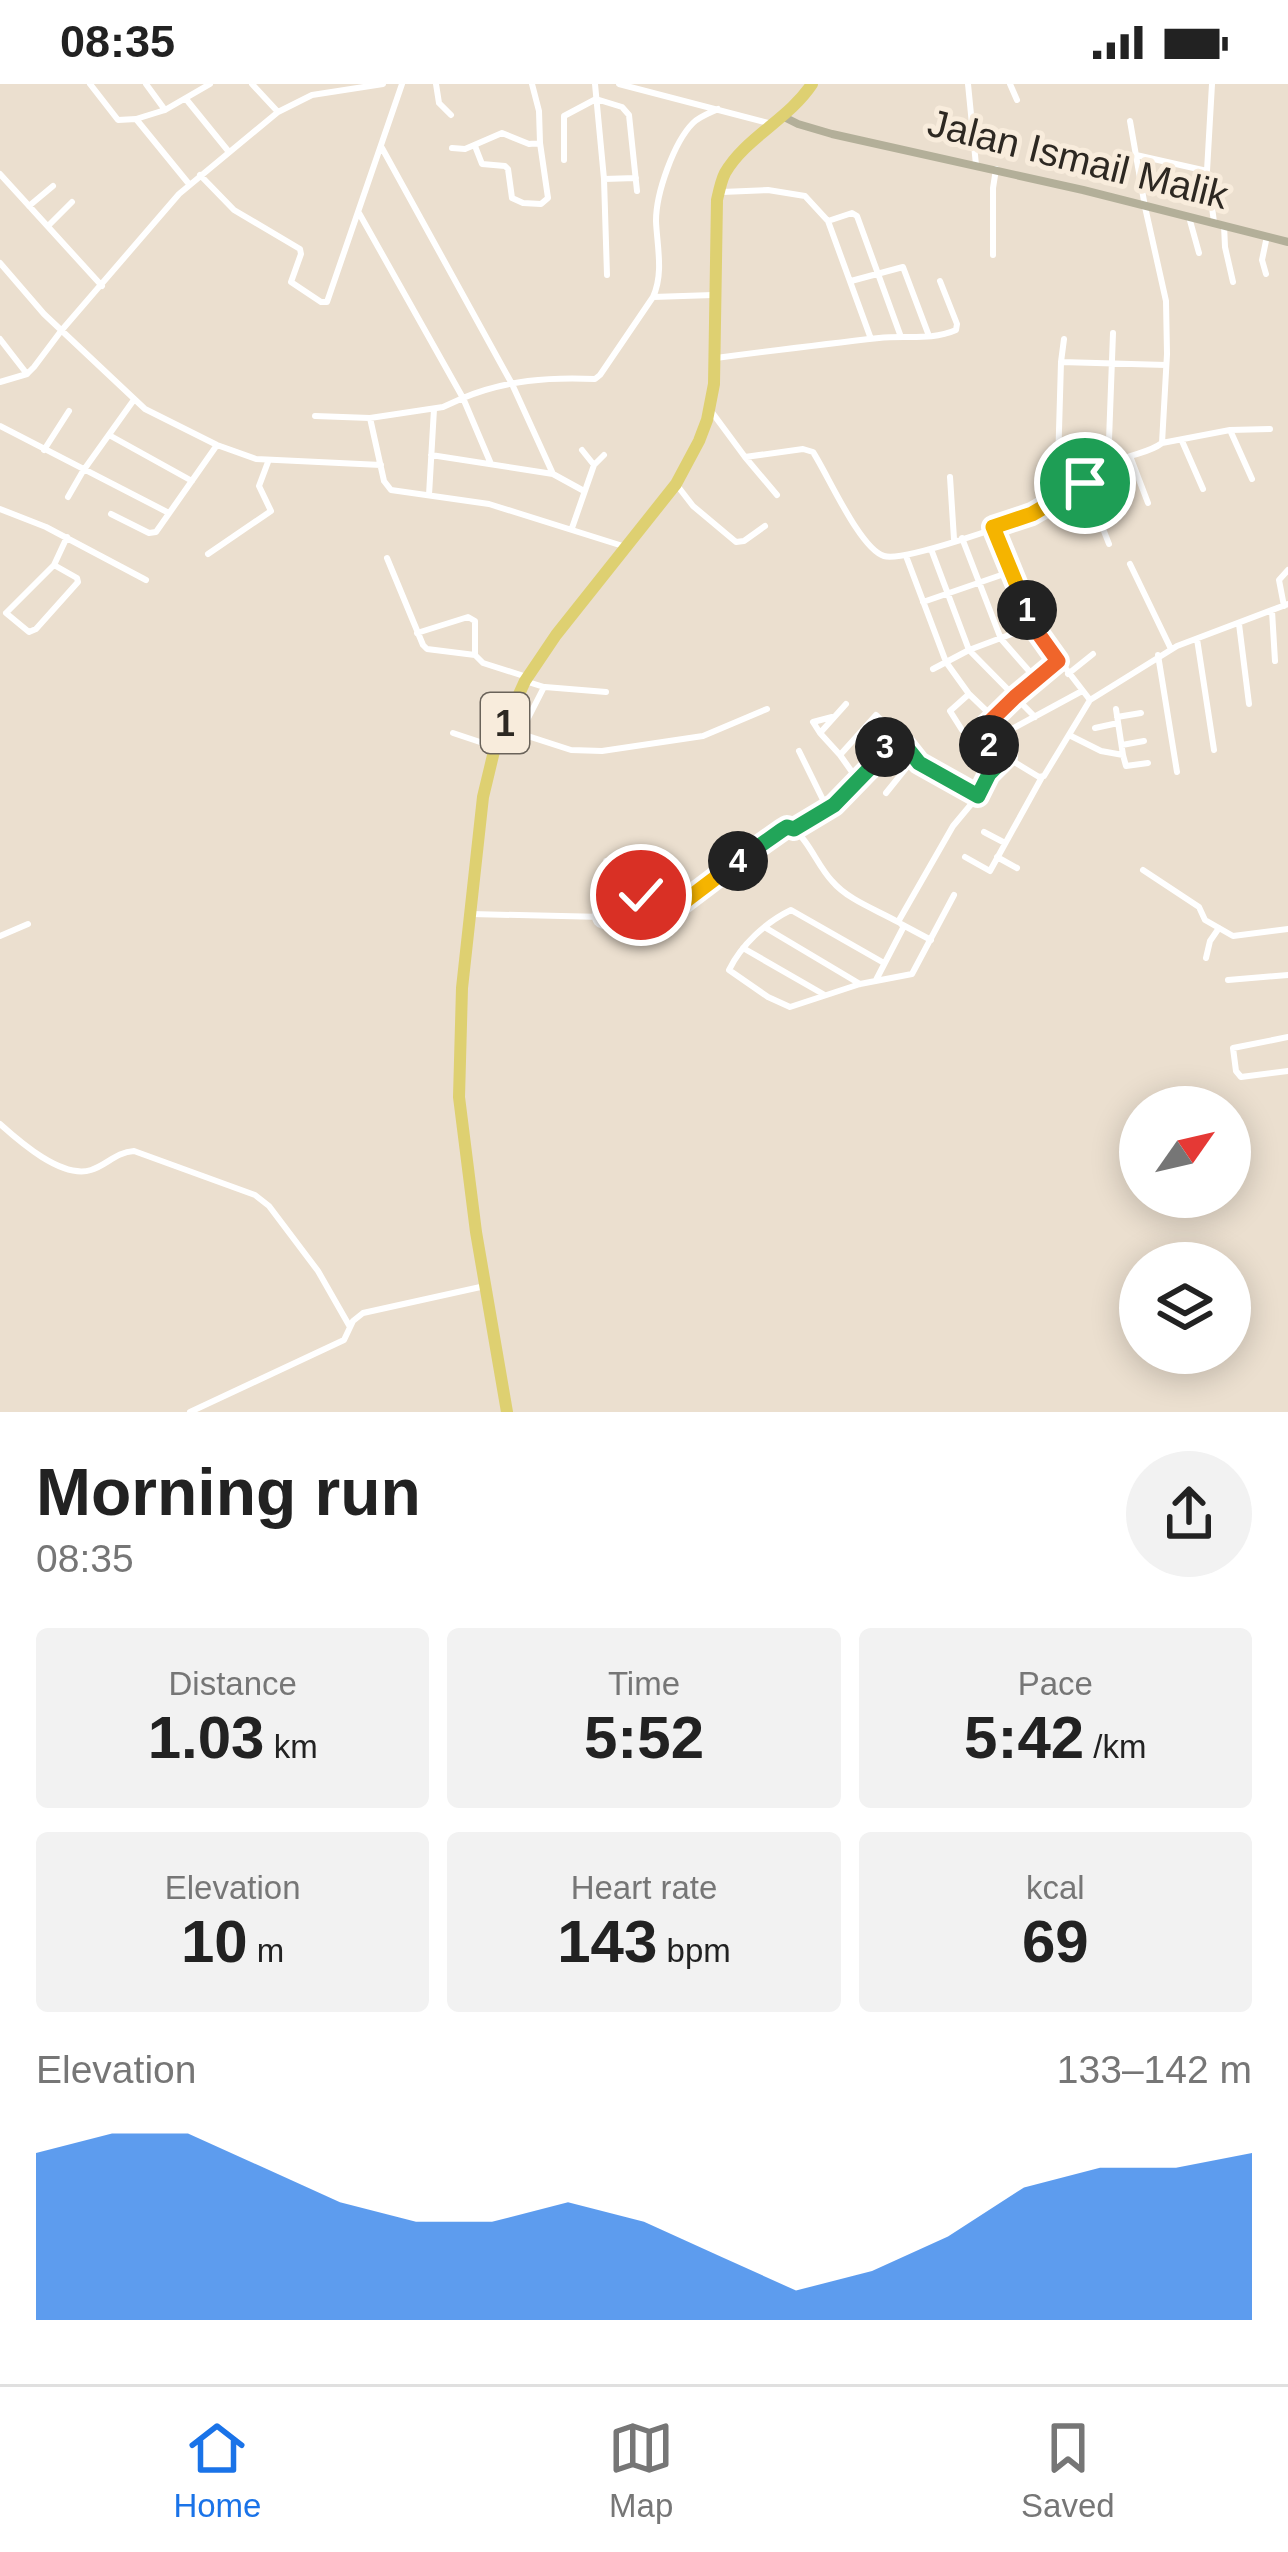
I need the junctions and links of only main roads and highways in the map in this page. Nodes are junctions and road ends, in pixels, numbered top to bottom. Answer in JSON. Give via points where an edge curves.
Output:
{"nodes":[{"id":1,"x":812,"y":84,"type":"edge"},
{"id":2,"x":779,"y":121,"type":"junction"},
{"id":3,"x":1288,"y":242,"type":"edge"},
{"id":4,"x":507,"y":1412,"type":"edge"}],
"edges":[{"from":1,"to":2,"type":"highway"},
{"from":2,"to":3,"type":"main road","name":"Jalan Ismail Malik"},
{"from":2,"to":4,"type":"highway","number":"1","via":[[740,153],[719,192],[716,358],[699,441],[676,484],[526,679],[483,797],[459,1097]]}]}
